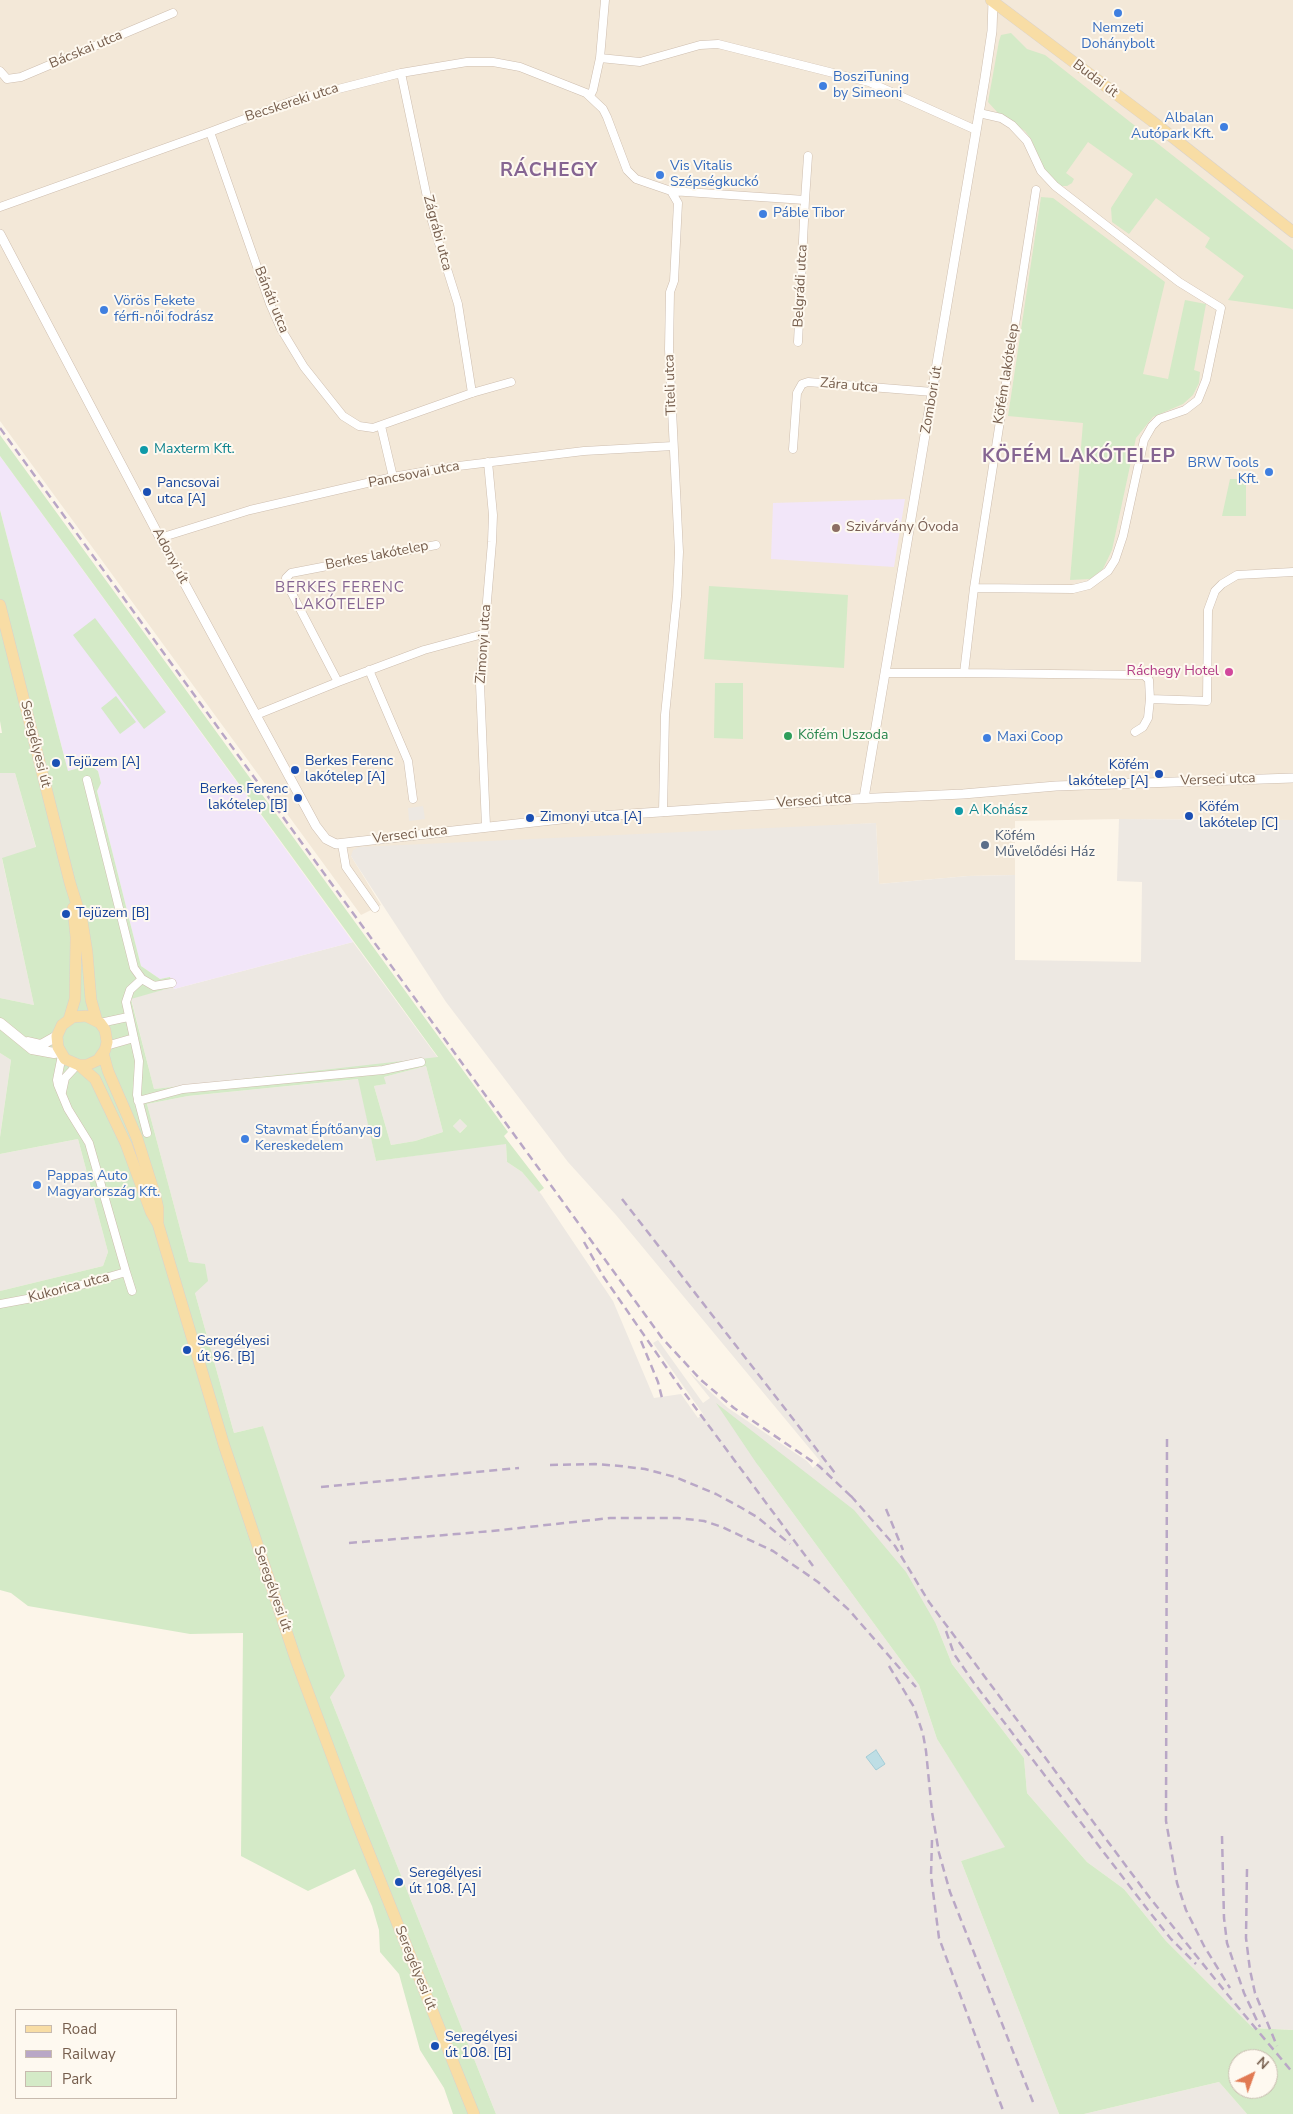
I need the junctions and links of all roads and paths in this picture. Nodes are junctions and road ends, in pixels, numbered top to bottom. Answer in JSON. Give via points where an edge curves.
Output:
{"nodes":[{"id":1,"x":605,"y":0,"type":"edge"},
{"id":2,"x":992,"y":0,"type":"edge"},
{"id":3,"x":173,"y":13,"type":"dead end"},
{"id":4,"x":600,"y":58,"type":"junction"},
{"id":5,"x":0,"y":71,"type":"edge"},
{"id":6,"x":402,"y":73,"type":"junction"},
{"id":7,"x":590,"y":96,"type":"junction"},
{"id":8,"x":979,"y":113,"type":"junction"},
{"id":9,"x":976,"y":130,"type":"junction"},
{"id":10,"x":210,"y":132,"type":"junction"},
{"id":11,"x":808,"y":156,"type":"dead end"},
{"id":12,"x":1036,"y":190,"type":"dead end"},
{"id":13,"x":671,"y":191,"type":"junction"},
{"id":14,"x":805,"y":200,"type":"junction"},
{"id":15,"x":0,"y":207,"type":"edge"},
{"id":16,"x":1293,"y":232,"type":"edge"},
{"id":17,"x":0,"y":234,"type":"edge"},
{"id":18,"x":798,"y":342,"type":"dead end"},
{"id":19,"x":511,"y":382,"type":"dead end"},
{"id":20,"x":933,"y":392,"type":"junction"},
{"id":21,"x":472,"y":393,"type":"junction"},
{"id":22,"x":381,"y":426,"type":"junction"},
{"id":23,"x":673,"y":446,"type":"junction"},
{"id":24,"x":793,"y":450,"type":"dead end"},
{"id":25,"x":488,"y":462,"type":"junction"},
{"id":26,"x":393,"y":477,"type":"junction"},
{"id":27,"x":160,"y":538,"type":"junction"},
{"id":28,"x":436,"y":544,"type":"dead end"},
{"id":29,"x":1293,"y":572,"type":"edge"},
{"id":30,"x":974,"y":588,"type":"junction"},
{"id":31,"x":0,"y":605,"type":"edge"},
{"id":32,"x":483,"y":634,"type":"junction"},
{"id":33,"x":369,"y":670,"type":"junction"},
{"id":34,"x":886,"y":673,"type":"junction"},
{"id":35,"x":964,"y":673,"type":"junction"},
{"id":36,"x":338,"y":682,"type":"junction"},
{"id":37,"x":1150,"y":699,"type":"junction"},
{"id":38,"x":256,"y":716,"type":"junction"},
{"id":39,"x":1135,"y":732,"type":"dead end"},
{"id":40,"x":1293,"y":778,"type":"edge"},
{"id":41,"x":87,"y":780,"type":"dead end"},
{"id":42,"x":864,"y":798,"type":"junction"},
{"id":43,"x":413,"y":799,"type":"dead end"},
{"id":44,"x":663,"y":812,"type":"junction"},
{"id":45,"x":486,"y":826,"type":"junction"},
{"id":46,"x":339,"y":844,"type":"junction"},
{"id":47,"x":70,"y":884,"type":"junction"},
{"id":48,"x":375,"y":908,"type":"dead end"},
{"id":49,"x":142,"y":980,"type":"junction"},
{"id":50,"x":172,"y":983,"type":"dead end"},
{"id":51,"x":128,"y":1017,"type":"junction"},
{"id":52,"x":69,"y":1019,"type":"junction"},
{"id":53,"x":99,"y":1022,"type":"junction"},
{"id":54,"x":0,"y":1023,"type":"edge"},
{"id":55,"x":58,"y":1036,"type":"junction"},
{"id":56,"x":134,"y":1038,"type":"junction"},
{"id":57,"x":23,"y":1040,"type":"junction"},
{"id":58,"x":105,"y":1050,"type":"junction"},
{"id":59,"x":61,"y":1054,"type":"junction"},
{"id":60,"x":422,"y":1062,"type":"dead end"},
{"id":61,"x":78,"y":1065,"type":"junction"},
{"id":62,"x":61,"y":1094,"type":"junction"},
{"id":63,"x":138,"y":1100,"type":"junction"},
{"id":64,"x":147,"y":1133,"type":"dead end"},
{"id":65,"x":158,"y":1224,"type":"junction"},
{"id":66,"x":126,"y":1272,"type":"junction"},
{"id":67,"x":132,"y":1290,"type":"dead end"},
{"id":68,"x":0,"y":1304,"type":"edge"},
{"id":69,"x":474,"y":2114,"type":"edge"}],
"edges":[{"from":1,"to":4,"type":"street"},
{"from":2,"to":8,"type":"street","name":"Zombori út","via":[[992,31]]},
{"from":2,"to":16,"type":"main road","name":"Budai út"},
{"from":3,"to":5,"type":"street","name":"Bácskai utca","via":[[21,77],[8,78]]},
{"from":4,"to":7,"type":"street"},
{"from":4,"to":9,"type":"street","via":[[640,62],[700,45],[718,44],[869,82]]},
{"from":6,"to":7,"type":"street","name":"Becskereki utca","via":[[467,62],[493,62],[541,74]]},
{"from":6,"to":10,"type":"street","name":"Becskereki utca","via":[[295,100]]},
{"from":6,"to":21,"type":"street","name":"Zágrábi utca","via":[[432,221],[460,314]]},
{"from":7,"to":13,"type":"street","via":[[603,109],[627,170],[636,179]]},
{"from":8,"to":9,"type":"street","name":"Zombori út"},
{"from":8,"to":30,"type":"street","via":[[1001,118],[1012,125],[1027,141],[1049,181],[1179,282],[1221,308],[1200,396],[1185,410],[1159,419],[1144,440],[1123,536],[1108,571],[1089,585],[1073,589]]},
{"from":9,"to":20,"type":"street","name":"Zombori út"},
{"from":10,"to":15,"type":"street","name":"Becskereki utca"},
{"from":10,"to":22,"type":"street","name":"Bánáti utca","via":[[270,304],[293,350],[342,416],[359,426]]},
{"from":11,"to":14,"type":"street","name":"Belgrádi utca"},
{"from":12,"to":30,"type":"street","name":"Köfém lakótelep"},
{"from":13,"to":14,"type":"street"},
{"from":13,"to":23,"type":"street","name":"Titeli utca","via":[[678,203],[674,281],[670,292]]},
{"from":14,"to":18,"type":"street","name":"Belgrádi utca"},
{"from":17,"to":27,"type":"street","name":"Adonyi út"},
{"from":19,"to":21,"type":"street","name":"Bánáti utca"},
{"from":20,"to":24,"type":"street","name":"Zára utca","via":[[802,384],[797,393]]},
{"from":20,"to":34,"type":"street","name":"Zombori út"},
{"from":21,"to":22,"type":"street","name":"Bánáti utca"},
{"from":22,"to":26,"type":"street"},
{"from":23,"to":25,"type":"street","name":"Pancsovai utca","via":[[584,451]]},
{"from":23,"to":44,"type":"street","name":"Titeli utca","via":[[678,552],[665,715]]},
{"from":25,"to":26,"type":"street","name":"Pancsovai utca"},
{"from":25,"to":32,"type":"street","name":"Zimonyi utca","via":[[492,533]]},
{"from":26,"to":27,"type":"street","name":"Pancsovai utca","via":[[250,510]]},
{"from":27,"to":38,"type":"street","name":"Adonyi út"},
{"from":28,"to":36,"type":"street","name":"Berkes lakótelep","via":[[291,574],[286,578]]},
{"from":29,"to":37,"type":"street","via":[[1237,575],[1215,591],[1208,610],[1207,701]]},
{"from":30,"to":35,"type":"street","name":"Köfém lakótelep"},
{"from":31,"to":47,"type":"main road","name":"Seregélyesi út"},
{"from":32,"to":33,"type":"street","via":[[424,650]]},
{"from":32,"to":45,"type":"street","name":"Zimonyi utca","via":[[480,684]]},
{"from":33,"to":36,"type":"street"},
{"from":33,"to":43,"type":"street","via":[[408,761]]},
{"from":34,"to":35,"type":"street"},
{"from":34,"to":42,"type":"street","name":"Zombori út"},
{"from":35,"to":37,"type":"street","via":[[1140,674],[1149,680]]},
{"from":36,"to":38,"type":"street"},
{"from":37,"to":39,"type":"street","via":[[1148,718]]},
{"from":38,"to":46,"type":"street","name":"Adonyi út","via":[[316,826],[326,839]]},
{"from":40,"to":42,"type":"street","name":"Verseci utca","via":[[1056,786]]},
{"from":41,"to":49,"type":"street","via":[[134,968]]},
{"from":42,"to":44,"type":"street","name":"Verseci utca"},
{"from":44,"to":45,"type":"street","name":"Verseci utca"},
{"from":45,"to":46,"type":"street","name":"Verseci utca"},
{"from":46,"to":48,"type":"street","via":[[346,867]]},
{"from":47,"to":52,"type":"main road","name":"Seregélyesi út","via":[[76,964],[75,999]]},
{"from":47,"to":53,"type":"main road","name":"Seregélyesi út","via":[[82,921],[91,1000]]},
{"from":49,"to":50,"type":"street","via":[[154,986]]},
{"from":49,"to":51,"type":"street","via":[[127,996]]},
{"from":51,"to":53,"type":"street"},
{"from":51,"to":56,"type":"street"},
{"from":52,"to":53,"type":"main road","via":[[86,1016]]},
{"from":52,"to":55,"type":"main road","name":"Seregélyesi út","via":[[62,1025]]},
{"from":53,"to":58,"type":"main road","name":"Seregélyesi út","via":[[106,1034]]},
{"from":54,"to":57,"type":"main road"},
{"from":55,"to":57,"type":"main road","via":[[41,1045]]},
{"from":55,"to":59,"type":"main road"},
{"from":56,"to":58,"type":"street"},
{"from":56,"to":63,"type":"street","via":[[139,1060]]},
{"from":57,"to":59,"type":"main road","via":[[36,1051]]},
{"from":58,"to":61,"type":"main road","via":[[95,1062]]},
{"from":58,"to":65,"type":"main road","name":"Seregélyesi út","via":[[108,1071],[132,1125],[158,1208]]},
{"from":59,"to":61,"type":"main road","name":"Seregélyesi út"},
{"from":59,"to":62,"type":"street","name":"Kukorica utca","via":[[57,1080]]},
{"from":60,"to":63,"type":"street","via":[[383,1070],[183,1090]]},
{"from":61,"to":62,"type":"street","via":[[65,1078]]},
{"from":61,"to":65,"type":"main road","name":"Seregélyesi út","via":[[95,1079],[102,1092]]},
{"from":62,"to":66,"type":"street","name":"Kukorica utca","via":[[89,1143]]},
{"from":63,"to":64,"type":"street"},
{"from":65,"to":69,"type":"main road","name":"Seregélyesi út","via":[[224,1445],[299,1668],[357,1824]]},
{"from":66,"to":67,"type":"street"},
{"from":66,"to":68,"type":"street","name":"Kukorica utca","via":[[43,1296]]}]}
